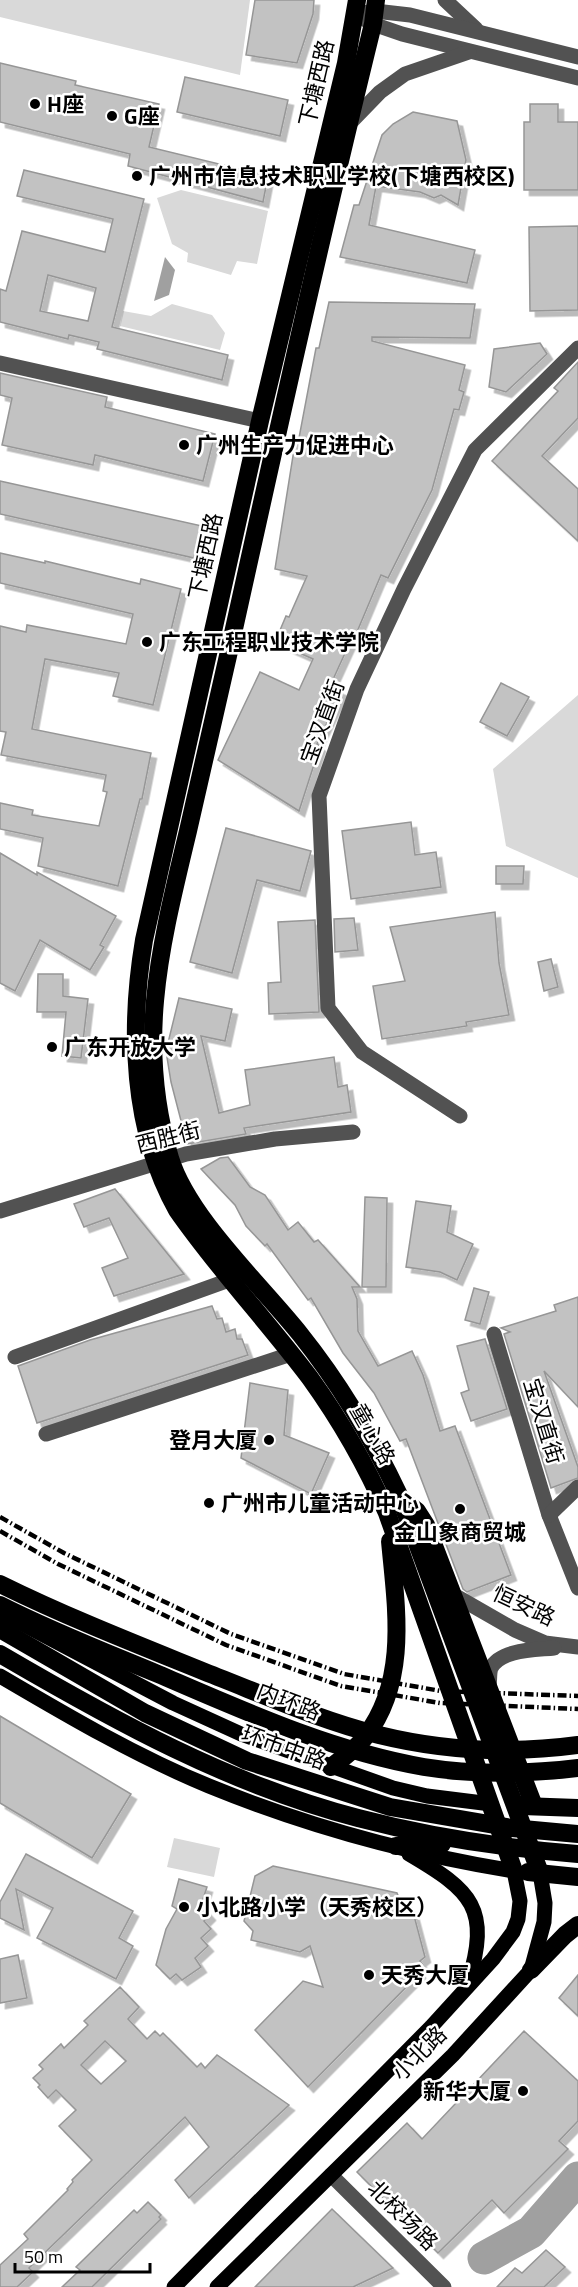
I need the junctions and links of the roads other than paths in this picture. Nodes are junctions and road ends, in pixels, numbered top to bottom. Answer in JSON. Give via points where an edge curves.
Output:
{"nodes":[{"id":1,"x":445,"y":0,"type":"edge"},
{"id":2,"x":356,"y":7,"type":"edge"},
{"id":3,"x":375,"y":12,"type":"edge"},
{"id":4,"x":481,"y":32,"type":"junction"},
{"id":5,"x":470,"y":52,"type":"junction"},
{"id":6,"x":578,"y":57,"type":"edge"},
{"id":7,"x":578,"y":78,"type":"edge"},
{"id":8,"x":349,"y":124,"type":"junction"},
{"id":9,"x":578,"y":348,"type":"edge"},
{"id":10,"x":0,"y":363,"type":"edge"},
{"id":11,"x":260,"y":421,"type":"junction"},
{"id":12,"x":460,"y":1116,"type":"dead end"},
{"id":13,"x":353,"y":1132,"type":"dead end"},
{"id":14,"x":162,"y":1160,"type":"junction"},
{"id":15,"x":0,"y":1211,"type":"edge"},
{"id":16,"x":232,"y":1280,"type":"junction"},
{"id":17,"x":494,"y":1334,"type":"dead end"},
{"id":18,"x":291,"y":1354,"type":"junction"},
{"id":19,"x":15,"y":1357,"type":"dead end"},
{"id":20,"x":46,"y":1434,"type":"dead end"},
{"id":21,"x":578,"y":1487,"type":"edge"},
{"id":22,"x":399,"y":1496,"type":"junction"},
{"id":23,"x":387,"y":1513,"type":"junction"},
{"id":24,"x":549,"y":1515,"type":"junction"},
{"id":25,"x":0,"y":1584,"type":"edge"},
{"id":26,"x":578,"y":1588,"type":"edge"},
{"id":27,"x":454,"y":1595,"type":"junction"},
{"id":28,"x":0,"y":1604,"type":"edge"},
{"id":29,"x":0,"y":1615,"type":"edge"},
{"id":30,"x":18,"y":1622,"type":"junction"},
{"id":31,"x":0,"y":1629,"type":"edge"},
{"id":32,"x":576,"y":1647,"type":"edge"},
{"id":33,"x":0,"y":1654,"type":"edge"},
{"id":34,"x":0,"y":1676,"type":"edge"},
{"id":35,"x":489,"y":1687,"type":"junction"},
{"id":36,"x":578,"y":1745,"type":"edge"},
{"id":37,"x":331,"y":1767,"type":"junction"},
{"id":38,"x":578,"y":1768,"type":"edge"},
{"id":39,"x":244,"y":1770,"type":"junction"},
{"id":40,"x":358,"y":1777,"type":"junction"},
{"id":41,"x":491,"y":1804,"type":"junction"},
{"id":42,"x":525,"y":1806,"type":"junction"},
{"id":43,"x":578,"y":1808,"type":"edge"},
{"id":44,"x":578,"y":1821,"type":"edge"},
{"id":45,"x":498,"y":1824,"type":"junction"},
{"id":46,"x":337,"y":1831,"type":"junction"},
{"id":47,"x":578,"y":1833,"type":"edge"},
{"id":48,"x":534,"y":1842,"type":"junction"},
{"id":49,"x":578,"y":1843,"type":"edge"},
{"id":50,"x":396,"y":1846,"type":"junction"},
{"id":51,"x":578,"y":1854,"type":"edge"},
{"id":52,"x":514,"y":1871,"type":"junction"},
{"id":53,"x":540,"y":1873,"type":"junction"},
{"id":54,"x":578,"y":1877,"type":"edge"},
{"id":55,"x":578,"y":1925,"type":"edge"},
{"id":56,"x":531,"y":1970,"type":"junction"},
{"id":57,"x":466,"y":1989,"type":"junction"},
{"id":58,"x":331,"y":2175,"type":"junction"},
{"id":59,"x":174,"y":2287,"type":"edge"},
{"id":60,"x":217,"y":2287,"type":"edge"},
{"id":61,"x":444,"y":2287,"type":"edge"}],
"edges":[{"from":1,"to":4,"type":"street"},
{"from":2,"to":3,"type":"street"},
{"from":2,"to":11,"type":"highway","name":"下塘西路"},
{"from":3,"to":4,"type":"street","via":[[410,15]]},
{"from":3,"to":5,"type":"street","via":[[402,34]]},
{"from":3,"to":8,"type":"highway","name":"下塘西路"},
{"from":4,"to":6,"type":"street"},
{"from":5,"to":7,"type":"street"},
{"from":5,"to":8,"type":"street","via":[[405,74],[380,92]]},
{"from":8,"to":14,"type":"highway","name":"下塘西路","via":[[158,963],[153,1048]]},
{"from":9,"to":12,"type":"street","name":"宝汉直街","via":[[475,450],[357,689],[319,796],[328,1008],[362,1052]]},
{"from":10,"to":11,"type":"street"},
{"from":11,"to":14,"type":"highway","name":"下塘西路","via":[[140,969],[138,1064],[144,1112]]},
{"from":13,"to":14,"type":"street","name":"西胜街","via":[[275,1139]]},
{"from":14,"to":15,"type":"street","name":"西胜街"},
{"from":14,"to":16,"type":"highway","name":"童心路","via":[[177,1210]]},
{"from":14,"to":22,"type":"highway","name":"童心路","via":[[337,1385],[371,1438]]},
{"from":16,"to":18,"type":"highway","name":"童心路"},
{"from":16,"to":19,"type":"street"},
{"from":17,"to":24,"type":"street","name":"宝汉直街"},
{"from":18,"to":20,"type":"street"},
{"from":18,"to":23,"type":"highway","name":"童心路","via":[[342,1425]]},
{"from":21,"to":24,"type":"street"},
{"from":22,"to":27,"type":"highway","via":[[426,1525]]},
{"from":22,"to":42,"type":"highway","name":"童心路"},
{"from":23,"to":37,"type":"highway","via":[[396,1605],[393,1678],[365,1737]]},
{"from":23,"to":41,"type":"highway","name":"童心路"},
{"from":24,"to":26,"type":"street","name":"宝汉直街"},
{"from":25,"to":36,"type":"highway","name":"内环路","via":[[157,1653],[318,1716],[379,1735],[435,1746],[488,1750]]},
{"from":27,"to":32,"type":"street","name":"恒安路","via":[[545,1643]]},
{"from":27,"to":35,"type":"highway"},
{"from":28,"to":30,"type":"highway"},
{"from":28,"to":38,"type":"highway","name":"内环路","via":[[202,1693],[353,1749],[426,1767],[461,1770]]},
{"from":29,"to":30,"type":"main road","name":"环市中路"},
{"from":30,"to":37,"type":"main road","name":"环市中路","via":[[208,1720]]},
{"from":31,"to":39,"type":"highway","name":"环市中路"},
{"from":32,"to":35,"type":"street","via":[[509,1655],[491,1669]]},
{"from":33,"to":39,"type":"highway","name":"环市中路","via":[[133,1729],[192,1757]]},
{"from":34,"to":46,"type":"main road","via":[[176,1771]]},
{"from":35,"to":42,"type":"highway"},
{"from":37,"to":40,"type":"main road","name":"环市中路"},
{"from":39,"to":47,"type":"highway","name":"环市中路","via":[[390,1807],[512,1828]]},
{"from":39,"to":51,"type":"highway","name":"环市中路","via":[[327,1809],[405,1830]]},
{"from":40,"to":41,"type":"main road","name":"环市中路","via":[[426,1796]]},
{"from":40,"to":46,"type":"main road","via":[[374,1793],[374,1809],[359,1824]]},
{"from":41,"to":42,"type":"highway","name":"环市中路"},
{"from":41,"to":45,"type":"highway","name":"童心路"},
{"from":42,"to":43,"type":"highway","name":"环市中路"},
{"from":42,"to":45,"type":"highway"},
{"from":42,"to":48,"type":"highway","name":"小北路"},
{"from":44,"to":48,"type":"highway"},
{"from":45,"to":50,"type":"highway","via":[[459,1842]]},
{"from":45,"to":52,"type":"highway","name":"童心路"},
{"from":46,"to":50,"type":"main road"},
{"from":48,"to":49,"type":"highway"},
{"from":48,"to":52,"type":"highway"},
{"from":48,"to":53,"type":"highway","name":"小北路"},
{"from":50,"to":52,"type":"main road"},
{"from":50,"to":57,"type":"main road","via":[[438,1871],[470,1900],[477,1947]]},
{"from":52,"to":53,"type":"highway"},
{"from":52,"to":57,"type":"main road","name":"小北路","via":[[520,1901],[513,1932]]},
{"from":53,"to":54,"type":"highway"},
{"from":53,"to":56,"type":"main road","name":"小北路","via":[[544,1922]]},
{"from":55,"to":56,"type":"highway"},
{"from":56,"to":58,"type":"main road","name":"小北路","via":[[453,2055]]},
{"from":57,"to":59,"type":"main road","name":"小北路"},
{"from":58,"to":60,"type":"main road","name":"小北路"},
{"from":58,"to":61,"type":"street","name":"北校场路"}]}
